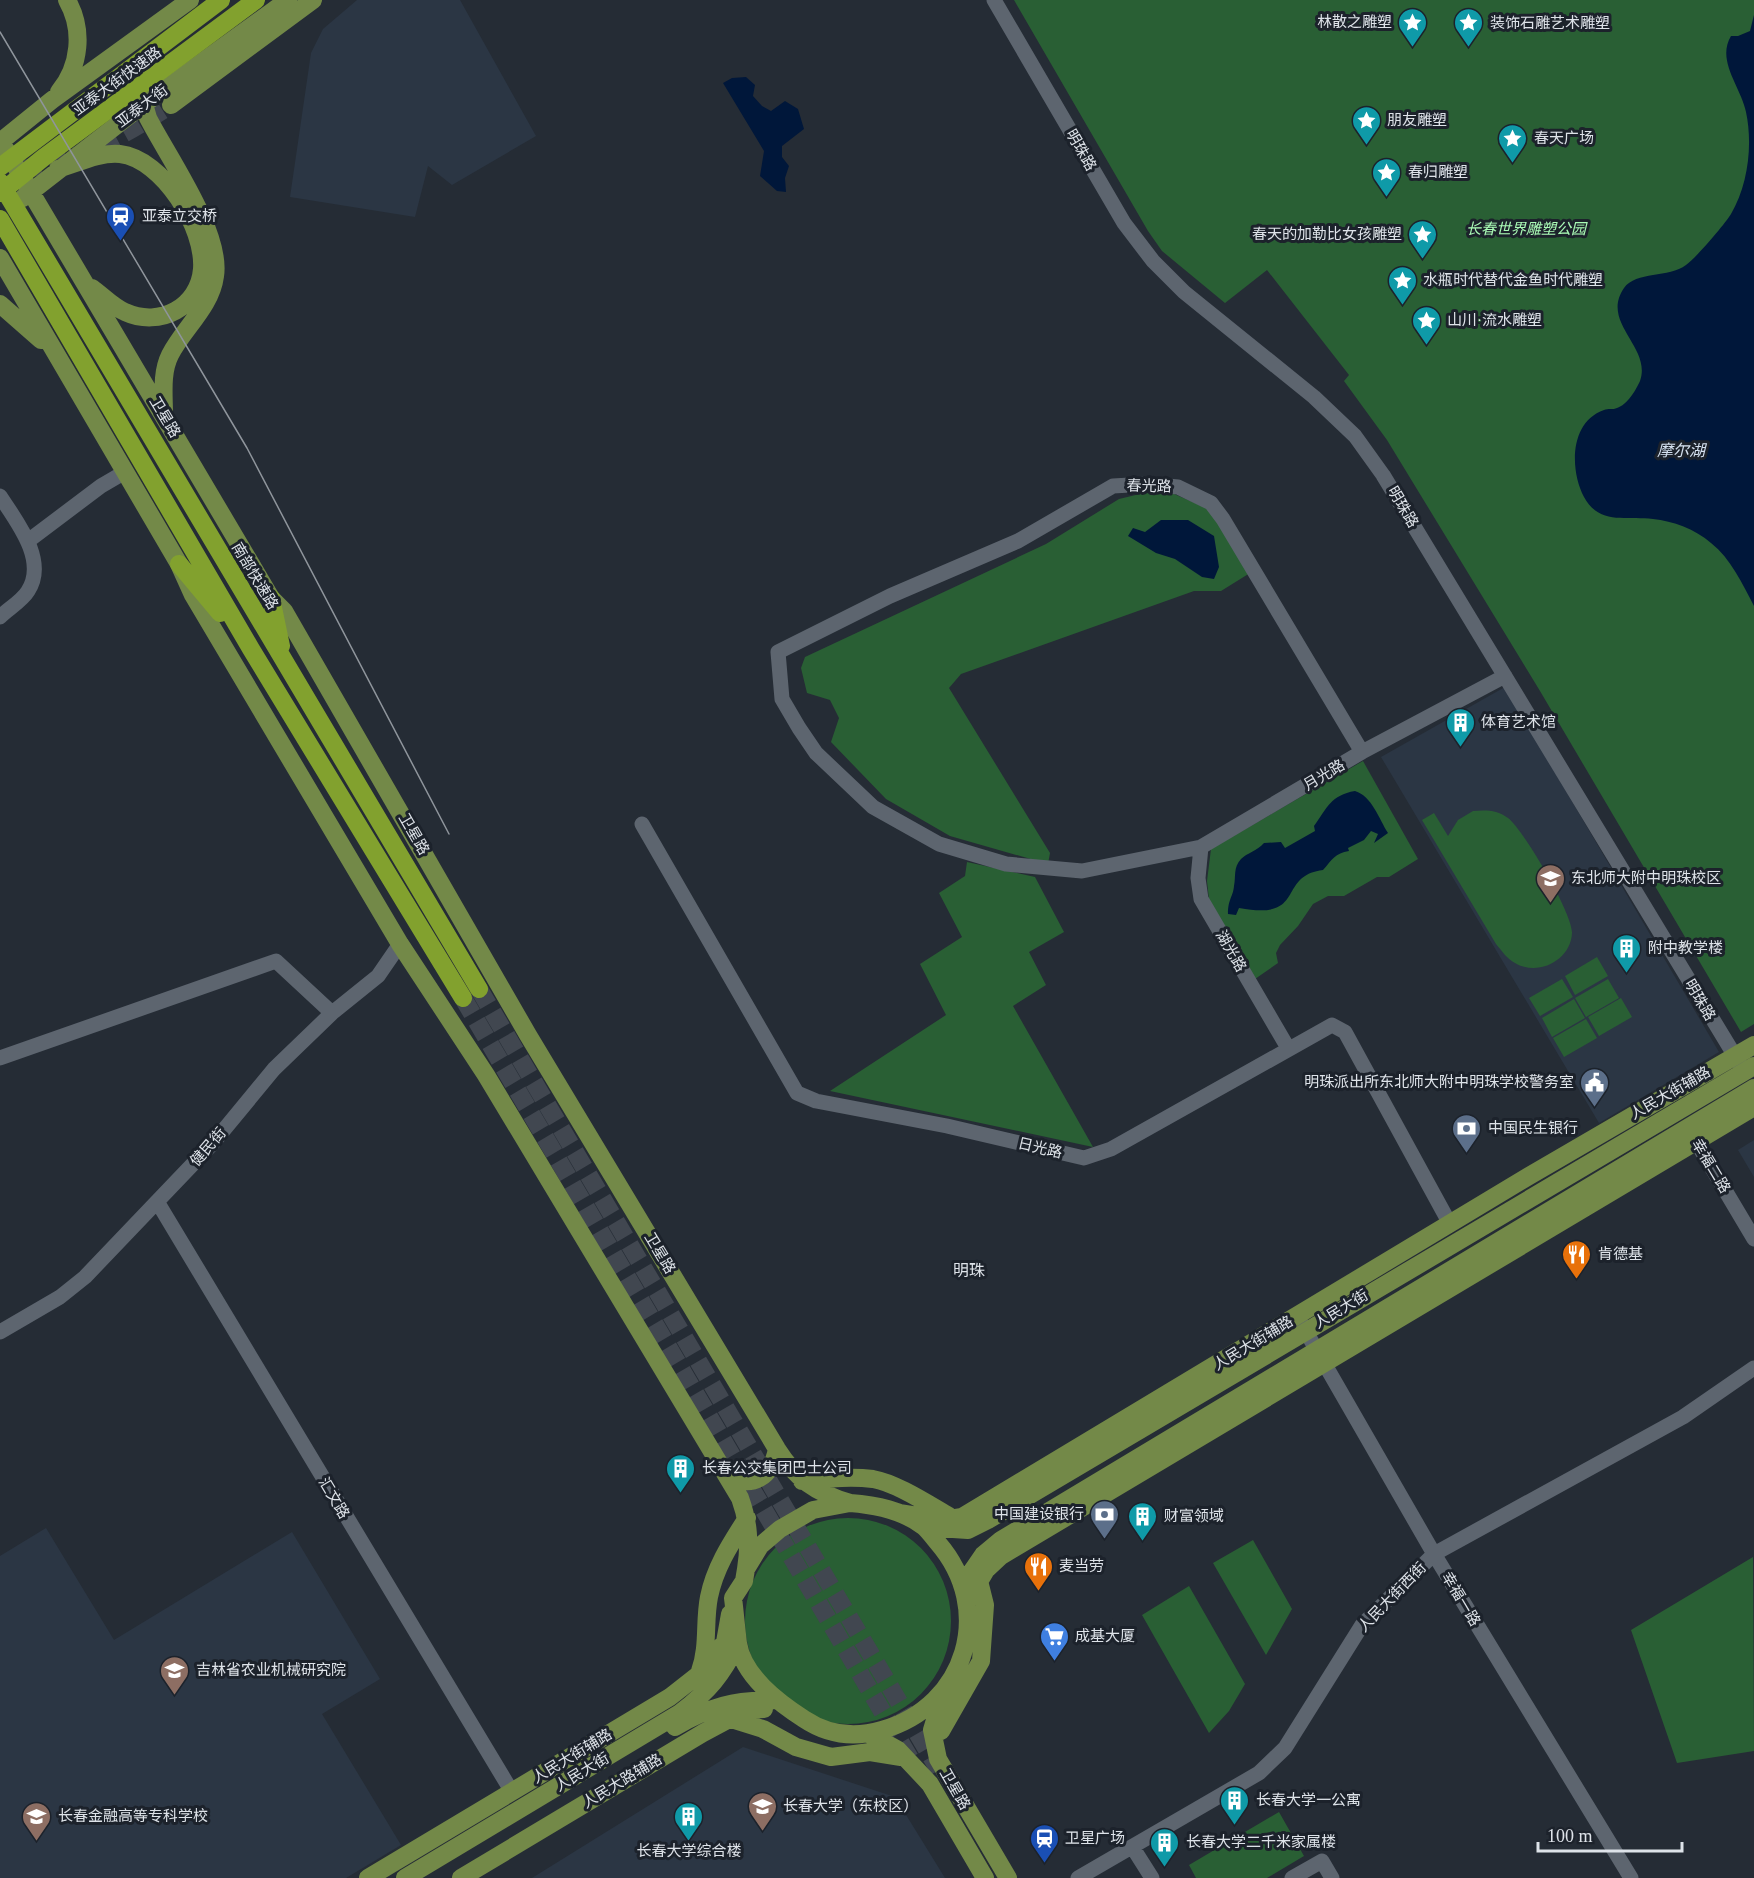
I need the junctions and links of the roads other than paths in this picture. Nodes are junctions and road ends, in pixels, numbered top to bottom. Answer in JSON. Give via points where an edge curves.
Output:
{"nodes":[{"id":1,"x":67,"y":0,"type":"edge"},
{"id":2,"x":190,"y":0,"type":"edge"},
{"id":3,"x":222,"y":0,"type":"edge"},
{"id":4,"x":256,"y":0,"type":"edge"},
{"id":5,"x":288,"y":0,"type":"edge"},
{"id":6,"x":313,"y":0,"type":"edge"},
{"id":7,"x":994,"y":0,"type":"edge"},
{"id":8,"x":52,"y":100,"type":"junction"},
{"id":9,"x":144,"y":104,"type":"junction"},
{"id":10,"x":171,"y":105,"type":"tunnel mouth"},
{"id":11,"x":0,"y":141,"type":"edge"},
{"id":12,"x":0,"y":167,"type":"edge"},
{"id":13,"x":58,"y":169,"type":"junction"},
{"id":14,"x":0,"y":182,"type":"edge"},
{"id":15,"x":0,"y":193,"type":"edge"},
{"id":16,"x":0,"y":217,"type":"edge"},
{"id":17,"x":0,"y":258,"type":"edge"},
{"id":18,"x":83,"y":280,"type":"junction"},
{"id":19,"x":2,"y":306,"type":"edge"},
{"id":20,"x":51,"y":350,"type":"junction"},
{"id":21,"x":164,"y":416,"type":"junction"},
{"id":22,"x":125,"y":472,"type":"junction"},
{"id":23,"x":0,"y":496,"type":"edge"},
{"id":24,"x":28,"y":541,"type":"junction"},
{"id":25,"x":179,"y":564,"type":"junction"},
{"id":26,"x":271,"y":598,"type":"junction"},
{"id":27,"x":0,"y":617,"type":"edge"},
{"id":28,"x":251,"y":649,"type":"junction"},
{"id":29,"x":284,"y":660,"type":"junction"},
{"id":30,"x":1503,"y":673,"type":"junction"},
{"id":31,"x":1362,"y":752,"type":"junction"},
{"id":32,"x":642,"y":824,"type":"dead end"},
{"id":33,"x":1201,"y":847,"type":"junction"},
{"id":34,"x":400,"y":944,"type":"junction"},
{"id":35,"x":479,"y":989,"type":"tunnel mouth"},
{"id":36,"x":463,"y":998,"type":"tunnel mouth"},
{"id":37,"x":332,"y":1013,"type":"junction"},
{"id":38,"x":1754,"y":1045,"type":"edge"},
{"id":39,"x":1288,"y":1048,"type":"junction"},
{"id":40,"x":0,"y":1058,"type":"edge"},
{"id":41,"x":1744,"y":1064,"type":"edge"},
{"id":42,"x":1754,"y":1088,"type":"edge"},
{"id":43,"x":1670,"y":1092,"type":"junction"},
{"id":44,"x":1754,"y":1107,"type":"edge"},
{"id":45,"x":1678,"y":1109,"type":"junction"},
{"id":46,"x":1692,"y":1135,"type":"junction"},
{"id":47,"x":158,"y":1203,"type":"junction"},
{"id":48,"x":1449,"y":1224,"type":"junction"},
{"id":49,"x":1754,"y":1239,"type":"edge"},
{"id":50,"x":1301,"y":1323,"type":"junction"},
{"id":51,"x":0,"y":1332,"type":"edge"},
{"id":52,"x":1320,"y":1357,"type":"junction"},
{"id":53,"x":1754,"y":1368,"type":"edge"},
{"id":54,"x":777,"y":1449,"type":"junction"},
{"id":55,"x":727,"y":1475,"type":"junction"},
{"id":56,"x":802,"y":1481,"type":"junction"},
{"id":57,"x":850,"y":1503,"type":"junction"},
{"id":58,"x":899,"y":1513,"type":"junction"},
{"id":59,"x":747,"y":1518,"type":"junction"},
{"id":60,"x":953,"y":1519,"type":"junction"},
{"id":61,"x":923,"y":1526,"type":"junction"},
{"id":62,"x":1434,"y":1554,"type":"junction"},
{"id":63,"x":746,"y":1569,"type":"junction"},
{"id":64,"x":971,"y":1582,"type":"junction"},
{"id":65,"x":733,"y":1598,"type":"junction"},
{"id":66,"x":738,"y":1643,"type":"junction"},
{"id":67,"x":698,"y":1675,"type":"junction"},
{"id":68,"x":944,"y":1691,"type":"junction"},
{"id":69,"x":775,"y":1700,"type":"junction"},
{"id":70,"x":791,"y":1710,"type":"junction"},
{"id":71,"x":731,"y":1719,"type":"junction"},
{"id":72,"x":869,"y":1734,"type":"junction"},
{"id":73,"x":934,"y":1746,"type":"junction"},
{"id":74,"x":907,"y":1760,"type":"junction"},
{"id":75,"x":512,"y":1792,"type":"junction"},
{"id":76,"x":1133,"y":1848,"type":"junction"},
{"id":77,"x":368,"y":1878,"type":"edge"},
{"id":78,"x":405,"y":1878,"type":"edge"},
{"id":79,"x":424,"y":1878,"type":"edge"},
{"id":80,"x":461,"y":1878,"type":"edge"},
{"id":81,"x":985,"y":1878,"type":"edge"},
{"id":82,"x":1008,"y":1878,"type":"edge"},
{"id":83,"x":1078,"y":1878,"type":"edge"},
{"id":84,"x":1152,"y":1878,"type":"edge"},
{"id":85,"x":1292,"y":1878,"type":"edge"},
{"id":86,"x":1332,"y":1878,"type":"edge"},
{"id":87,"x":1631,"y":1878,"type":"edge"}],
"edges":[{"from":1,"to":8,"type":"main road","via":[[78,37],[76,58],[70,75]]},
{"from":2,"to":8,"type":"main road"},
{"from":3,"to":12,"type":"highway","name":"亚泰大街快速路"},
{"from":4,"to":15,"type":"highway","name":"亚泰大街快速路"},
{"from":5,"to":9,"type":"main road","name":"亚泰大街"},
{"from":6,"to":10,"type":"main road"},
{"from":7,"to":30,"type":"street","name":"明珠路","via":[[1130,231],[1184,292],[1299,384],[1355,436],[1383,475]]},
{"from":8,"to":11,"type":"main road"},
{"from":9,"to":13,"type":"main road","name":"亚泰大街"},
{"from":9,"to":21,"type":"main road","via":[[210,233],[216,265],[206,302],[166,363]]},
{"from":11,"to":18,"type":"main road","name":"卫星路"},
{"from":13,"to":16,"type":"main road","name":"亚泰大街"},
{"from":13,"to":18,"type":"main road","via":[[108,154],[141,160],[161,175],[171,189],[193,227],[201,252],[197,289],[184,306],[162,318],[124,312]]},
{"from":14,"to":29,"type":"highway","name":"南部快速路"},
{"from":16,"to":28,"type":"highway"},
{"from":17,"to":20,"type":"main road"},
{"from":18,"to":21,"type":"main road","name":"卫星路"},
{"from":19,"to":20,"type":"main road"},
{"from":20,"to":22,"type":"main road"},
{"from":21,"to":26,"type":"main road","name":"卫星路"},
{"from":22,"to":24,"type":"street","via":[[100,486]]},
{"from":22,"to":25,"type":"main road"},
{"from":23,"to":24,"type":"street"},
{"from":24,"to":27,"type":"street","via":[[32,579],[28,592]]},
{"from":25,"to":28,"type":"highway"},
{"from":25,"to":34,"type":"main road","via":[[193,595]]},
{"from":26,"to":29,"type":"highway"},
{"from":26,"to":54,"type":"main road","name":"卫星路","via":[[284,612],[528,1035]]},
{"from":28,"to":36,"type":"highway"},
{"from":29,"to":35,"type":"highway","name":"南部快速路"},
{"from":30,"to":31,"type":"street","name":"月光路","via":[[1470,697]]},
{"from":30,"to":41,"type":"street","name":"明珠路"},
{"from":31,"to":33,"type":"street","name":"月光路"},
{"from":31,"to":33,"type":"street","name":"春光路","via":[[1223,519],[1211,503],[1178,486],[1113,486],[1018,541],[890,596],[778,652],[782,699],[816,753],[873,807],[939,844],[1006,864],[1082,871]]},
{"from":32,"to":39,"type":"street","name":"日光路","via":[[796,1093],[816,1101],[1084,1158],[1111,1149]]},
{"from":33,"to":39,"type":"street","name":"湖光路","via":[[1201,899]]},
{"from":34,"to":37,"type":"street","name":"健民街","via":[[378,976]]},
{"from":34,"to":55,"type":"main road","via":[[492,1085]]},
{"from":37,"to":40,"type":"street","via":[[276,961]]},
{"from":37,"to":47,"type":"street","name":"健民街","via":[[274,1069]]},
{"from":38,"to":41,"type":"main road","name":"人民大街辅路"},
{"from":39,"to":48,"type":"street","name":"日光路","via":[[1332,1025],[1345,1032]]},
{"from":41,"to":43,"type":"main road","name":"人民大街辅路"},
{"from":41,"to":45,"type":"main road","name":"人民大街"},
{"from":42,"to":46,"type":"main road","name":"人民大街"},
{"from":43,"to":45,"type":"street","name":"幸福二路"},
{"from":43,"to":48,"type":"main road","name":"人民大街辅路"},
{"from":44,"to":46,"type":"main road"},
{"from":45,"to":46,"type":"street","name":"幸福二路"},
{"from":45,"to":50,"type":"main road","name":"人民大街"},
{"from":46,"to":49,"type":"street","name":"幸福二路"},
{"from":46,"to":52,"type":"main road","name":"人民大街"},
{"from":47,"to":51,"type":"street","name":"健民街","via":[[86,1277]]},
{"from":47,"to":75,"type":"street","name":"汇文路"},
{"from":48,"to":50,"type":"main road","name":"人民大街辅路"},
{"from":50,"to":52,"type":"street","name":"幸福一路"},
{"from":50,"to":60,"type":"main road","name":"人民大街辅路"},
{"from":50,"to":61,"type":"main road","name":"人民大街","via":[[975,1527],[968,1530]]},
{"from":52,"to":62,"type":"street","name":"幸福一路"},
{"from":52,"to":64,"type":"main road","name":"人民大街","via":[[1001,1540],[983,1555]]},
{"from":53,"to":62,"type":"street","name":"人民大街西街","via":[[1683,1417]]},
{"from":54,"to":55,"type":"main road","via":[[769,1470],[751,1482]]},
{"from":54,"to":56,"type":"main road","name":"卫星路"},
{"from":55,"to":59,"type":"main road"},
{"from":56,"to":57,"type":"main road","name":"卫星路","via":[[814,1490]]},
{"from":56,"to":60,"type":"main road","via":[[875,1480]]},
{"from":57,"to":58,"type":"main road","via":[[875,1505]]},
{"from":57,"to":63,"type":"main road","via":[[813,1510],[780,1529],[760,1546]]},
{"from":58,"to":60,"type":"main road","name":"人民大街辅路"},
{"from":58,"to":61,"type":"main road"},
{"from":59,"to":63,"type":"main road","via":[[750,1543]]},
{"from":59,"to":67,"type":"main road","via":[[724,1554],[709,1598],[708,1637]]},
{"from":61,"to":64,"type":"main road"},
{"from":62,"to":76,"type":"street","name":"人民大街西街","via":[[1362,1625],[1285,1748],[1259,1773]]},
{"from":62,"to":87,"type":"street","name":"幸福一路"},
{"from":63,"to":65,"type":"main road","via":[[744,1581]]},
{"from":64,"to":68,"type":"main road","via":[[967,1640]]},
{"from":64,"to":73,"type":"main road","via":[[985,1605],[981,1662],[946,1717]]},
{"from":65,"to":66,"type":"main road"},
{"from":65,"to":67,"type":"main road","name":"人民大街辅路","via":[[725,1642]]},
{"from":66,"to":69,"type":"main road","via":[[754,1678]]},
{"from":66,"to":78,"type":"main road","name":"人民大街","via":[[722,1674],[706,1693],[680,1713]]},
{"from":67,"to":75,"type":"main road","name":"人民大街辅路","via":[[670,1697]]},
{"from":68,"to":72,"type":"main road","via":[[924,1711],[900,1725]]},
{"from":68,"to":73,"type":"main road","name":"卫星路","via":[[932,1730]]},
{"from":69,"to":70,"type":"main road"},
{"from":69,"to":79,"type":"main road","name":"人民大街","via":[[740,1700],[686,1721]]},
{"from":70,"to":71,"type":"main road","name":"人民大路辅路","via":[[755,1709]]},
{"from":70,"to":72,"type":"main road","via":[[821,1730]]},
{"from":71,"to":74,"type":"main road","via":[[763,1729],[796,1747],[831,1756],[870,1752],[894,1754]]},
{"from":71,"to":80,"type":"main road","name":"人民大路辅路"},
{"from":72,"to":74,"type":"main road","name":"卫星路","via":[[898,1750]]},
{"from":73,"to":82,"type":"main road","name":"卫星路","via":[[946,1775]]},
{"from":74,"to":81,"type":"main road","name":"卫星路","via":[[930,1784]]},
{"from":75,"to":77,"type":"main road","name":"人民大街辅路"},
{"from":76,"to":83,"type":"street","name":"人民大街西街"},
{"from":76,"to":84,"type":"street"},
{"from":85,"to":86,"type":"street","via":[[1322,1861]]}]}
